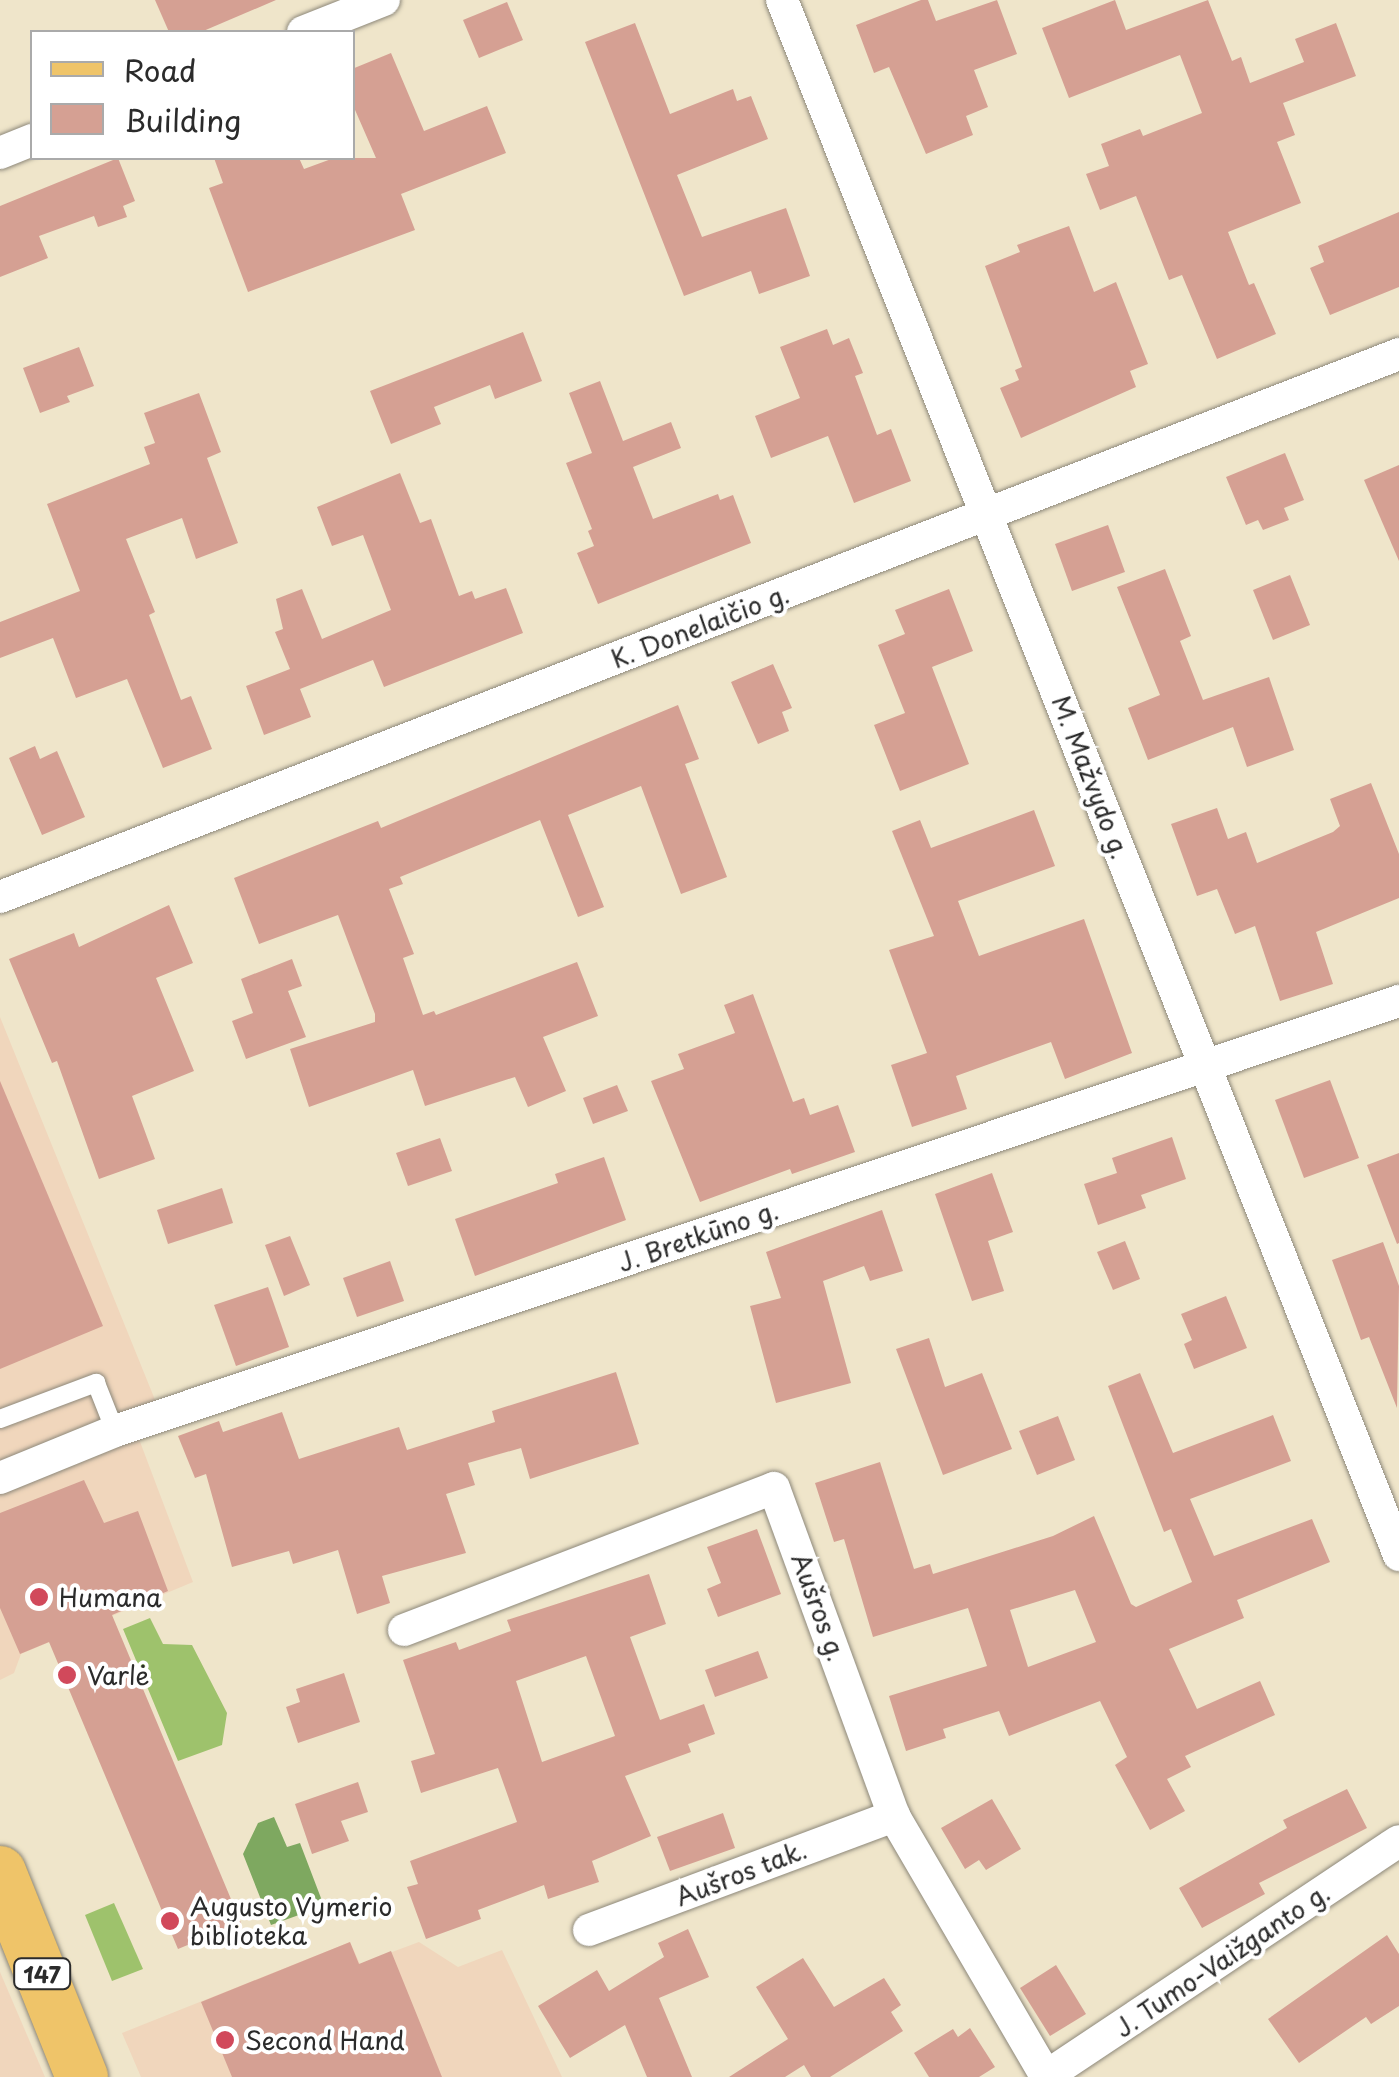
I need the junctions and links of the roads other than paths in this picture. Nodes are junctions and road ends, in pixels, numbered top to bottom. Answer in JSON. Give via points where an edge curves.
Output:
{"nodes":[{"id":1,"x":384,"y":0,"type":"edge"},
{"id":2,"x":782,"y":0,"type":"edge"},
{"id":3,"x":307,"y":30,"type":"edge"},
{"id":4,"x":30,"y":141,"type":"edge"},
{"id":5,"x":0,"y":152,"type":"edge"},
{"id":6,"x":1399,"y":354,"type":"edge"},
{"id":7,"x":988,"y":515,"type":"junction"},
{"id":8,"x":0,"y":897,"type":"edge"},
{"id":9,"x":1399,"y":1001,"type":"edge"},
{"id":10,"x":1204,"y":1066,"type":"junction"},
{"id":11,"x":0,"y":1419,"type":"edge"},
{"id":12,"x":115,"y":1431,"type":"junction"},
{"id":13,"x":0,"y":1478,"type":"edge"},
{"id":14,"x":1399,"y":1556,"type":"edge"},
{"id":15,"x":404,"y":1630,"type":"dead end"},
{"id":16,"x":894,"y":1816,"type":"junction"},
{"id":17,"x":1399,"y":1841,"type":"edge"},
{"id":18,"x":5,"y":1900,"type":"edge"},
{"id":19,"x":588,"y":1930,"type":"dead end"},
{"id":20,"x":82,"y":2077,"type":"edge"},
{"id":21,"x":1045,"y":2077,"type":"edge"}],
"edges":[{"from":1,"to":3,"type":"street"},
{"from":2,"to":7,"type":"street","name":"M. Mažvydo g."},
{"from":4,"to":5,"type":"street"},
{"from":6,"to":7,"type":"street","name":"K. Donelaičio g."},
{"from":7,"to":8,"type":"street","name":"K. Donelaičio g."},
{"from":7,"to":10,"type":"street","name":"M. Mažvydo g."},
{"from":9,"to":10,"type":"street","name":"J. Bretkūno g."},
{"from":10,"to":12,"type":"street","name":"J. Bretkūno g."},
{"from":10,"to":14,"type":"street","name":"M. Mažvydo g."},
{"from":11,"to":12,"type":"lane","via":[[96,1383]]},
{"from":12,"to":13,"type":"street","name":"J. Bretkūno g."},
{"from":15,"to":16,"type":"street","name":"Aušros g.","via":[[774,1488]]},
{"from":16,"to":19,"type":"street","name":"Aušros tak."},
{"from":16,"to":21,"type":"street","name":"Aušros g."},
{"from":17,"to":21,"type":"street","name":"J. Tumo-Vaižganto g."},
{"from":18,"to":20,"type":"main road","number":"147"}]}
